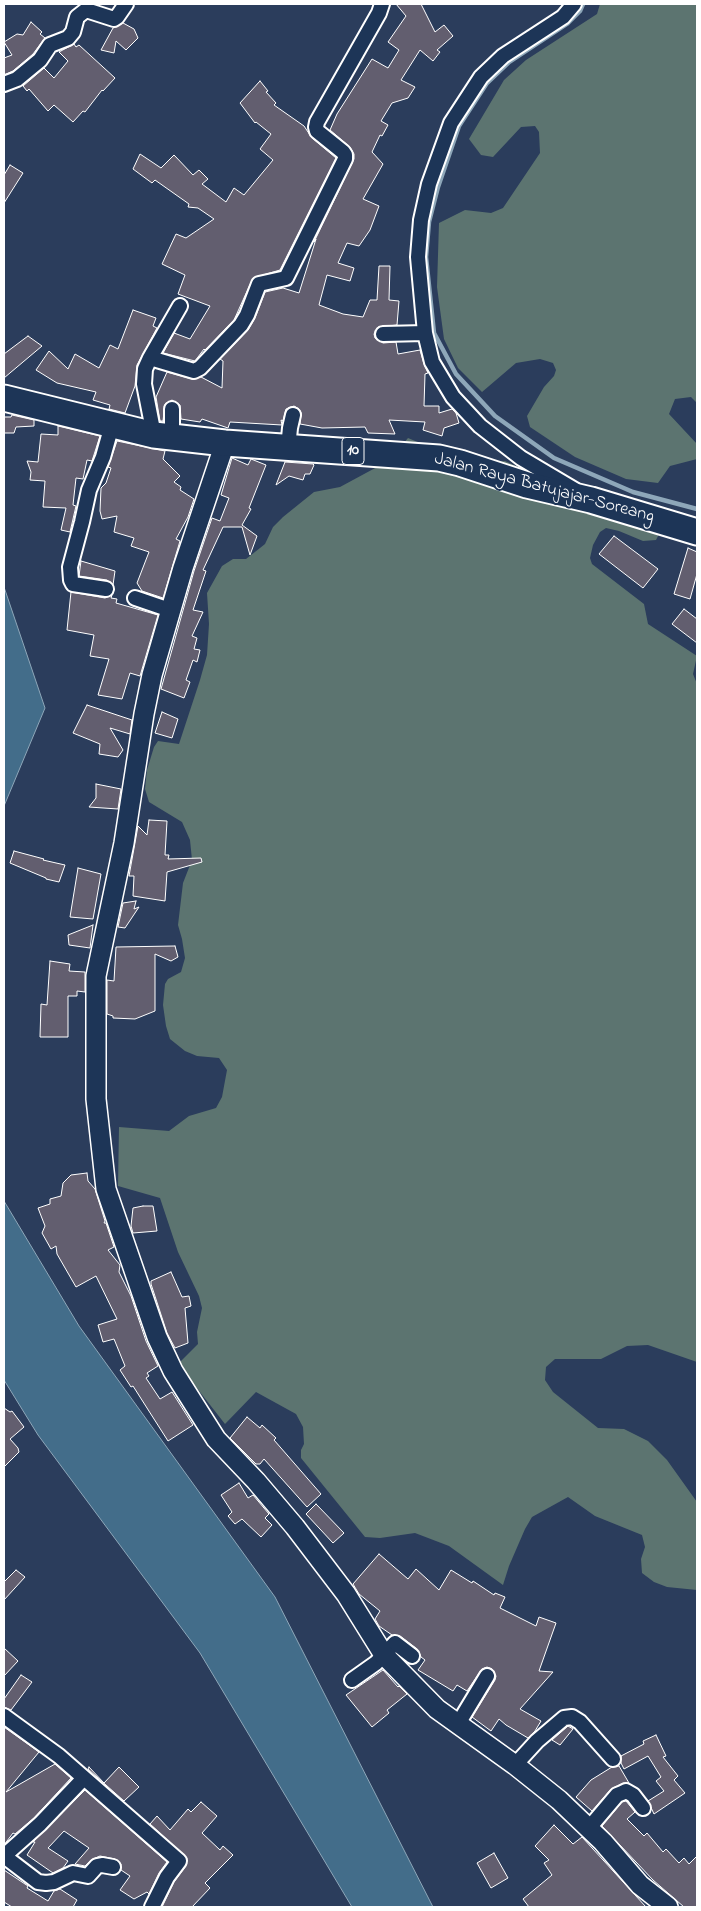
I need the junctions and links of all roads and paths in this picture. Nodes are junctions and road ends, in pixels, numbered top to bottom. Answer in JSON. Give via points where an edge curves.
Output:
{"nodes":[{"id":1,"x":126,"y":4,"type":"edge"},
{"id":2,"x":382,"y":4,"type":"edge"},
{"id":3,"x":574,"y":4,"type":"edge"},
{"id":4,"x":4,"y":84,"type":"edge"},
{"id":5,"x":180,"y":306,"type":"dead end"},
{"id":6,"x":425,"y":333,"type":"junction"},
{"id":7,"x":383,"y":334,"type":"dead end"},
{"id":8,"x":150,"y":358,"type":"junction"},
{"id":9,"x":4,"y":398,"type":"edge"},
{"id":10,"x":172,"y":408,"type":"dead end"},
{"id":11,"x":293,"y":415,"type":"dead end"},
{"id":12,"x":112,"y":425,"type":"junction"},
{"id":13,"x":163,"y":436,"type":"junction"},
{"id":14,"x":224,"y":443,"type":"junction"},
{"id":15,"x":288,"y":448,"type":"junction"},
{"id":16,"x":591,"y":500,"type":"junction"},
{"id":17,"x":697,"y":532,"type":"edge"},
{"id":18,"x":106,"y":589,"type":"dead end"},
{"id":19,"x":135,"y":598,"type":"dead end"},
{"id":20,"x":170,"y":610,"type":"junction"},
{"id":21,"x":384,"y":1655,"type":"junction"},
{"id":22,"x":397,"y":1670,"type":"junction"},
{"id":23,"x":486,"y":1676,"type":"dead end"},
{"id":24,"x":352,"y":1680,"type":"dead end"},
{"id":25,"x":4,"y":1716,"type":"edge"},
{"id":26,"x":458,"y":1724,"type":"junction"},
{"id":27,"x":613,"y":1759,"type":"dead end"},
{"id":28,"x":515,"y":1765,"type":"junction"},
{"id":29,"x":84,"y":1778,"type":"junction"},
{"id":30,"x":643,"y":1808,"type":"dead end"},
{"id":31,"x":588,"y":1828,"type":"junction"},
{"id":32,"x":4,"y":1856,"type":"edge"},
{"id":33,"x":113,"y":1867,"type":"dead end"},
{"id":34,"x":152,"y":1907,"type":"edge"},
{"id":35,"x":668,"y":1907,"type":"edge"}],
"edges":[{"from":1,"to":4,"type":"street","via":[[114,19],[86,10],[77,17],[68,38],[50,45],[40,60],[17,79]]},
{"from":2,"to":8,"type":"street","via":[[317,122],[317,131],[345,154],[345,159],[286,278],[259,284],[241,325],[200,368],[194,371]]},
{"from":3,"to":6,"type":"street","via":[[563,17],[503,56],[481,77],[451,123],[421,220],[418,257]]},
{"from":5,"to":8,"type":"street"},
{"from":6,"to":7,"type":"street"},
{"from":6,"to":16,"type":"street","via":[[432,362],[453,397],[480,426],[521,458]]},
{"from":8,"to":13,"type":"street","via":[[144,384]]},
{"from":9,"to":12,"type":"highway","name":"Jalan Raya Batujajar-Soreang","number":"10"},
{"from":10,"to":13,"type":"street"},
{"from":11,"to":15,"type":"street"},
{"from":12,"to":13,"type":"highway","name":"Jalan Raya Batujajar-Soreang","number":"10"},
{"from":12,"to":18,"type":"street","via":[[89,490],[70,567],[70,580],[74,584]]},
{"from":13,"to":14,"type":"highway","name":"Jalan Raya Batujajar-Soreang","number":"10"},
{"from":14,"to":15,"type":"highway","name":"Jalan Raya Batujajar-Soreang","number":"10"},
{"from":14,"to":20,"type":"street"},
{"from":15,"to":16,"type":"highway","name":"Jalan Raya Batujajar-Soreang","number":"10","via":[[439,458],[527,485]]},
{"from":16,"to":17,"type":"highway","name":"Jalan Raya Batujajar-Soreang","number":"10"},
{"from":19,"to":20,"type":"street"},
{"from":20,"to":21,"type":"street","via":[[152,674],[124,843],[96,976],[96,1098],[106,1189],[157,1337],[173,1371],[216,1439],[296,1527],[346,1594]]},
{"from":21,"to":22,"type":"street"},
{"from":21,"to":22,"type":"street","via":[[395,1643],[415,1652]]},
{"from":21,"to":24,"type":"street"},
{"from":22,"to":26,"type":"street","via":[[437,1710]]},
{"from":23,"to":26,"type":"street"},
{"from":25,"to":29,"type":"street"},
{"from":26,"to":28,"type":"street"},
{"from":27,"to":28,"type":"street","via":[[572,1717],[564,1718]]},
{"from":28,"to":31,"type":"street"},
{"from":29,"to":32,"type":"street"},
{"from":29,"to":34,"type":"street","via":[[179,1861]]},
{"from":30,"to":31,"type":"street","via":[[626,1791],[617,1795]]},
{"from":31,"to":35,"type":"street","via":[[640,1885]]},
{"from":32,"to":33,"type":"street","via":[[38,1882],[46,1883],[73,1873],[88,1876],[97,1866]]}]}
